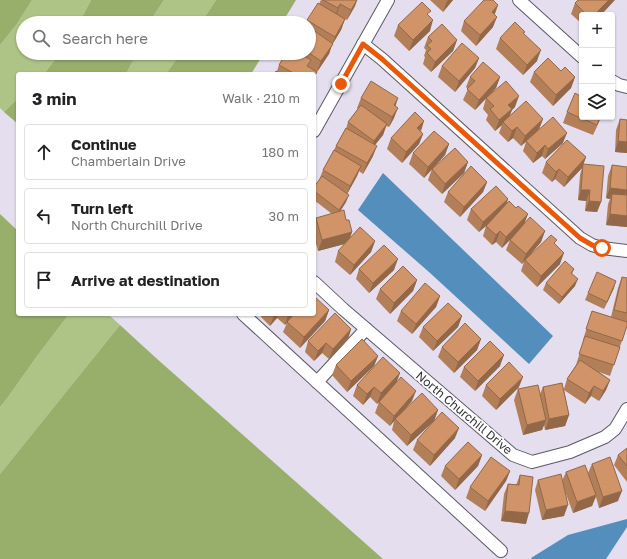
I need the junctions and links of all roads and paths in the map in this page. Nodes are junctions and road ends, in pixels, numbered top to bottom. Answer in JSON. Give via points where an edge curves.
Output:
{"nodes":[{"id":1,"x":388,"y":0,"type":"edge"},
{"id":2,"x":520,"y":0,"type":"edge"},
{"id":3,"x":363,"y":44,"type":"junction"},
{"id":4,"x":579,"y":54,"type":"edge"},
{"id":5,"x":615,"y":83,"type":"edge"},
{"id":6,"x":627,"y":87,"type":"edge"},
{"id":7,"x":316,"y":127,"type":"edge"},
{"id":8,"x":627,"y":251,"type":"edge"},
{"id":9,"x":316,"y":284,"type":"edge"},
{"id":10,"x":245,"y":316,"type":"edge"},
{"id":11,"x":366,"y":329,"type":"junction"},
{"id":12,"x":317,"y":382,"type":"junction"},
{"id":13,"x":627,"y":409,"type":"edge"},
{"id":14,"x":501,"y":551,"type":"dead end"}],
"edges":[{"from":1,"to":3,"type":"street"},
{"from":2,"to":4,"type":"street"},
{"from":3,"to":7,"type":"street"},
{"from":3,"to":8,"type":"street","via":[[580,238],[602,248]]},
{"from":5,"to":6,"type":"street"},
{"from":9,"to":11,"type":"street","name":"North Churchill Drive"},
{"from":10,"to":12,"type":"street"},
{"from":11,"to":12,"type":"street"},
{"from":11,"to":13,"type":"street","name":"North Churchill Drive","via":[[513,455],[532,462],[570,452],[605,438],[615,429]]},
{"from":12,"to":14,"type":"street"}]}
